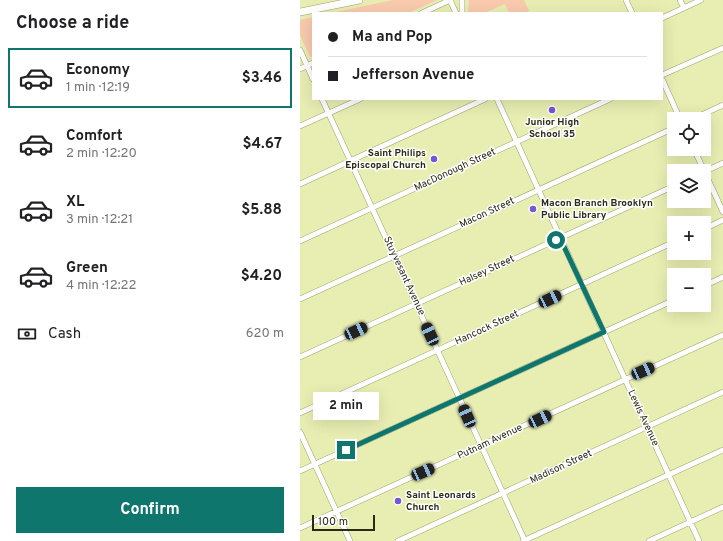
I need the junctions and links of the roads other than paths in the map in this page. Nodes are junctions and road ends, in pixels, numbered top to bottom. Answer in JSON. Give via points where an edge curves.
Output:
{"nodes":[{"id":1,"x":360,"y":0,"type":"edge"},
{"id":2,"x":450,"y":0,"type":"edge"},
{"id":3,"x":462,"y":0,"type":"edge"},
{"id":4,"x":626,"y":0,"type":"edge"},
{"id":5,"x":680,"y":0,"type":"edge"},
{"id":6,"x":701,"y":0,"type":"edge"},
{"id":7,"x":684,"y":8,"type":"junction"},
{"id":8,"x":300,"y":12,"type":"edge"},
{"id":9,"x":424,"y":12,"type":"edge"},
{"id":10,"x":456,"y":12,"type":"edge"},
{"id":11,"x":462,"y":12,"type":"edge"},
{"id":12,"x":632,"y":12,"type":"edge"},
{"id":13,"x":663,"y":18,"type":"edge"},
{"id":14,"x":723,"y":48,"type":"edge"},
{"id":15,"x":300,"y":50,"type":"edge"},
{"id":16,"x":312,"y":64,"type":"edge"},
{"id":17,"x":307,"y":66,"type":"junction"},
{"id":18,"x":300,"y":69,"type":"edge"},
{"id":19,"x":663,"y":75,"type":"edge"},
{"id":20,"x":312,"y":77,"type":"edge"},
{"id":21,"x":663,"y":81,"type":"edge"},
{"id":22,"x":322,"y":100,"type":"edge"},
{"id":23,"x":358,"y":100,"type":"edge"},
{"id":24,"x":483,"y":100,"type":"edge"},
{"id":25,"x":497,"y":100,"type":"edge"},
{"id":26,"x":608,"y":100,"type":"edge"},
{"id":27,"x":723,"y":105,"type":"edge"},
{"id":28,"x":677,"y":112,"type":"edge"},
{"id":29,"x":708,"y":112,"type":"edge"},
{"id":30,"x":329,"y":113,"type":"junction"},
{"id":31,"x":300,"y":126,"type":"edge"},
{"id":32,"x":667,"y":131,"type":"edge"},
{"id":33,"x":516,"y":142,"type":"junction"},
{"id":34,"x":351,"y":161,"type":"junction"},
{"id":35,"x":723,"y":163,"type":"edge"},
{"id":36,"x":711,"y":169,"type":"edge"},
{"id":37,"x":300,"y":184,"type":"edge"},
{"id":38,"x":711,"y":187,"type":"edge"},
{"id":39,"x":667,"y":189,"type":"edge"},
{"id":40,"x":538,"y":190,"type":"junction"},
{"id":41,"x":372,"y":208,"type":"junction"},
{"id":42,"x":723,"y":212,"type":"edge"},
{"id":43,"x":723,"y":220,"type":"edge"},
{"id":44,"x":711,"y":226,"type":"edge"},
{"id":45,"x":560,"y":238,"type":"junction"},
{"id":46,"x":300,"y":241,"type":"edge"},
{"id":47,"x":667,"y":245,"type":"edge"},
{"id":48,"x":394,"y":256,"type":"junction"},
{"id":49,"x":723,"y":278,"type":"edge"},
{"id":50,"x":711,"y":283,"type":"edge"},
{"id":51,"x":582,"y":284,"type":"junction"},
{"id":52,"x":300,"y":299,"type":"edge"},
{"id":53,"x":667,"y":303,"type":"edge"},
{"id":54,"x":416,"y":304,"type":"junction"},
{"id":55,"x":604,"y":332,"type":"junction"},
{"id":56,"x":723,"y":335,"type":"edge"},
{"id":57,"x":438,"y":350,"type":"junction"},
{"id":58,"x":300,"y":357,"type":"edge"},
{"id":59,"x":625,"y":380,"type":"junction"},
{"id":60,"x":723,"y":392,"type":"edge"},
{"id":61,"x":459,"y":398,"type":"junction"},
{"id":62,"x":300,"y":413,"type":"edge"},
{"id":63,"x":647,"y":427,"type":"junction"},
{"id":64,"x":300,"y":432,"type":"edge"},
{"id":65,"x":481,"y":446,"type":"junction"},
{"id":66,"x":723,"y":450,"type":"edge"},
{"id":67,"x":315,"y":464,"type":"junction"},
{"id":68,"x":300,"y":471,"type":"edge"},
{"id":69,"x":669,"y":474,"type":"junction"},
{"id":70,"x":503,"y":493,"type":"junction"},
{"id":71,"x":723,"y":507,"type":"edge"},
{"id":72,"x":337,"y":511,"type":"junction"},
{"id":73,"x":691,"y":522,"type":"junction"},
{"id":74,"x":300,"y":528,"type":"edge"},
{"id":75,"x":350,"y":541,"type":"edge"},
{"id":76,"x":398,"y":541,"type":"edge"},
{"id":77,"x":524,"y":541,"type":"edge"},
{"id":78,"x":649,"y":541,"type":"edge"},
{"id":79,"x":699,"y":541,"type":"edge"}],
"edges":[{"from":1,"to":8,"type":"main road"},
{"from":2,"to":9,"type":"street"},
{"from":2,"to":10,"type":"street"},
{"from":3,"to":11,"type":"street"},
{"from":4,"to":12,"type":"street"},
{"from":5,"to":7,"type":"street"},
{"from":6,"to":7,"type":"street"},
{"from":7,"to":13,"type":"street"},
{"from":14,"to":19,"type":"street"},
{"from":15,"to":17,"type":"street"},
{"from":16,"to":17,"type":"street"},
{"from":17,"to":18,"type":"street"},
{"from":17,"to":20,"type":"street"},
{"from":21,"to":28,"type":"street"},
{"from":22,"to":30,"type":"street","name":"Stuyvesant Avenue"},
{"from":23,"to":30,"type":"street"},
{"from":24,"to":34,"type":"street"},
{"from":25,"to":33,"type":"street","name":"Lewis Avenue"},
{"from":26,"to":33,"type":"street","name":"MacDonough Street"},
{"from":27,"to":29,"type":"street"},
{"from":30,"to":31,"type":"street"},
{"from":30,"to":34,"type":"street","name":"Stuyvesant Avenue"},
{"from":32,"to":40,"type":"street","name":"Macon Street"},
{"from":33,"to":40,"type":"street","name":"Lewis Avenue"},
{"from":33,"to":41,"type":"street","name":"MacDonough Street"},
{"from":34,"to":37,"type":"street"},
{"from":34,"to":41,"type":"street","name":"Stuyvesant Avenue"},
{"from":35,"to":36,"type":"street"},
{"from":38,"to":42,"type":"street"},
{"from":39,"to":45,"type":"street","name":"Halsey Street"},
{"from":40,"to":45,"type":"street","name":"Lewis Avenue"},
{"from":40,"to":48,"type":"street","name":"Macon Street"},
{"from":41,"to":46,"type":"street","name":"MacDonough Street"},
{"from":41,"to":48,"type":"street","name":"Stuyvesant Avenue"},
{"from":43,"to":44,"type":"street"},
{"from":45,"to":51,"type":"street","name":"Lewis Avenue"},
{"from":45,"to":54,"type":"street","name":"Halsey Street"},
{"from":47,"to":51,"type":"street","name":"Hancock Street"},
{"from":48,"to":52,"type":"street","name":"Macon Street"},
{"from":48,"to":54,"type":"street","name":"Stuyvesant Avenue"},
{"from":49,"to":50,"type":"street"},
{"from":51,"to":55,"type":"street","name":"Lewis Avenue"},
{"from":51,"to":57,"type":"street","name":"Hancock Street"},
{"from":53,"to":55,"type":"street"},
{"from":54,"to":57,"type":"street","name":"Stuyvesant Avenue"},
{"from":54,"to":58,"type":"street","name":"Halsey Street"},
{"from":55,"to":59,"type":"street","name":"Lewis Avenue"},
{"from":55,"to":61,"type":"street"},
{"from":56,"to":59,"type":"street","name":"Putnam Avenue"},
{"from":57,"to":61,"type":"street","name":"Stuyvesant Avenue"},
{"from":57,"to":62,"type":"street","name":"Hancock Street"},
{"from":59,"to":63,"type":"street","name":"Lewis Avenue"},
{"from":59,"to":65,"type":"street","name":"Putnam Avenue"},
{"from":60,"to":63,"type":"street","name":"Madison Street"},
{"from":61,"to":65,"type":"street","name":"Stuyvesant Avenue"},
{"from":61,"to":67,"type":"street"},
{"from":63,"to":69,"type":"street","name":"Lewis Avenue"},
{"from":63,"to":70,"type":"street","name":"Madison Street"},
{"from":64,"to":67,"type":"street"},
{"from":65,"to":70,"type":"street","name":"Stuyvesant Avenue"},
{"from":65,"to":72,"type":"street","name":"Putnam Avenue"},
{"from":66,"to":69,"type":"street"},
{"from":67,"to":68,"type":"street"},
{"from":67,"to":72,"type":"street"},
{"from":69,"to":73,"type":"street","name":"Lewis Avenue"},
{"from":69,"to":77,"type":"street"},
{"from":70,"to":76,"type":"street","name":"Madison Street"},
{"from":70,"to":77,"type":"street","name":"Stuyvesant Avenue"},
{"from":71,"to":73,"type":"street"},
{"from":72,"to":74,"type":"street","name":"Putnam Avenue"},
{"from":72,"to":75,"type":"street"},
{"from":73,"to":78,"type":"street"},
{"from":73,"to":79,"type":"street","name":"Lewis Avenue"}]}
